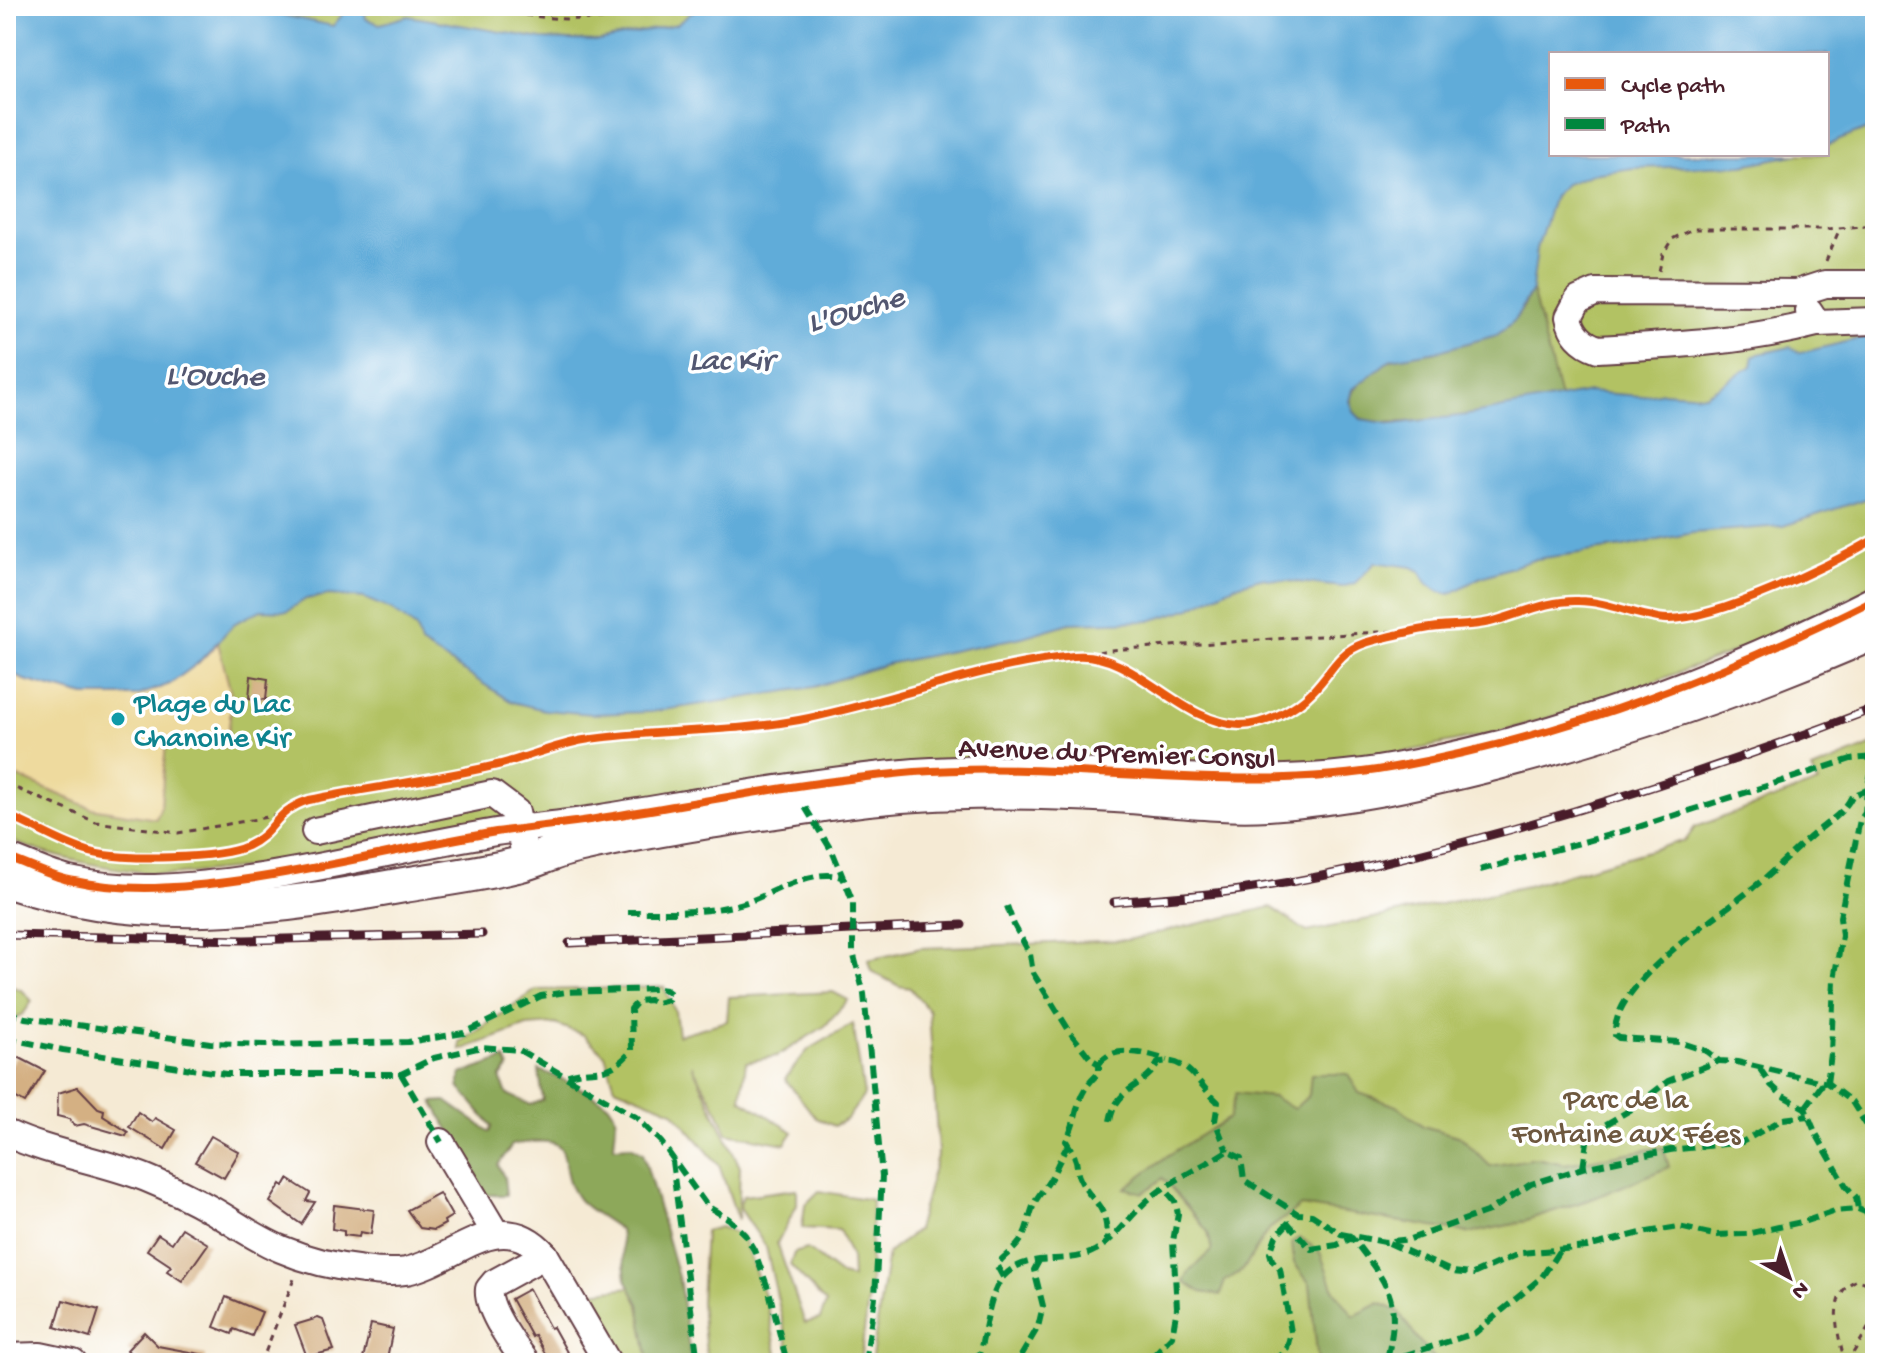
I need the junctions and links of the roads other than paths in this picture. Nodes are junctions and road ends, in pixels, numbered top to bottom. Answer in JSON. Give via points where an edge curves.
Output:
{"nodes":[{"id":1,"x":1875,"y":284,"type":"edge"},
{"id":2,"x":1797,"y":293,"type":"junction"},
{"id":3,"x":1875,"y":321,"type":"edge"},
{"id":4,"x":1817,"y":323,"type":"junction"},
{"id":5,"x":1875,"y":599,"type":"edge"},
{"id":6,"x":1875,"y":618,"type":"edge"},
{"id":7,"x":1875,"y":632,"type":"edge"},
{"id":8,"x":1722,"y":692,"type":"junction"},
{"id":9,"x":315,"y":831,"type":"dead end"},
{"id":10,"x":518,"y":848,"type":"junction"},
{"id":11,"x":6,"y":857,"type":"edge"},
{"id":12,"x":6,"y":880,"type":"edge"},
{"id":13,"x":6,"y":1133,"type":"edge"},
{"id":14,"x":441,"y":1142,"type":"dead end"},
{"id":15,"x":496,"y":1234,"type":"junction"},
{"id":16,"x":545,"y":1255,"type":"junction"},
{"id":17,"x":6,"y":1357,"type":"edge"},
{"id":18,"x":73,"y":1363,"type":"edge"},
{"id":19,"x":527,"y":1363,"type":"edge"},
{"id":20,"x":608,"y":1363,"type":"edge"}],
"edges":[{"from":1,"to":2,"type":"street","via":[[1825,284]]},
{"from":2,"to":4,"type":"street"},
{"from":2,"to":4,"type":"street","via":[[1596,292],[1578,300],[1569,317],[1587,346],[1598,349],[1705,344]]},
{"from":3,"to":4,"type":"street"},
{"from":5,"to":10,"type":"street","name":"Avenue du Premier Consul","via":[[1739,662],[1602,713],[1398,767],[1246,781],[1012,768],[914,772],[789,786]]},
{"from":6,"to":8,"type":"main road","name":"Avenue du Premier Consul"},
{"from":7,"to":8,"type":"main road","name":"Avenue du Premier Consul"},
{"from":8,"to":10,"type":"main road","name":"Avenue du Premier Consul","via":[[1552,749],[1353,795],[1262,804],[964,791],[841,801],[567,848]]},
{"from":9,"to":10,"type":"street","via":[[492,794],[516,812]]},
{"from":10,"to":11,"type":"street","name":"Avenue du Premier Consul","via":[[140,889],[68,879]]},
{"from":10,"to":12,"type":"main road","name":"Avenue du Premier Consul","via":[[323,899],[188,910],[96,904]]},
{"from":13,"to":15,"type":"street","via":[[144,1177],[303,1257],[363,1270],[405,1271]]},
{"from":14,"to":15,"type":"street"},
{"from":15,"to":16,"type":"street","via":[[530,1241]]},
{"from":16,"to":19,"type":"street","via":[[489,1289],[490,1303]]},
{"from":16,"to":20,"type":"street"},
{"from":17,"to":18,"type":"street","via":[[40,1356]]}]}
